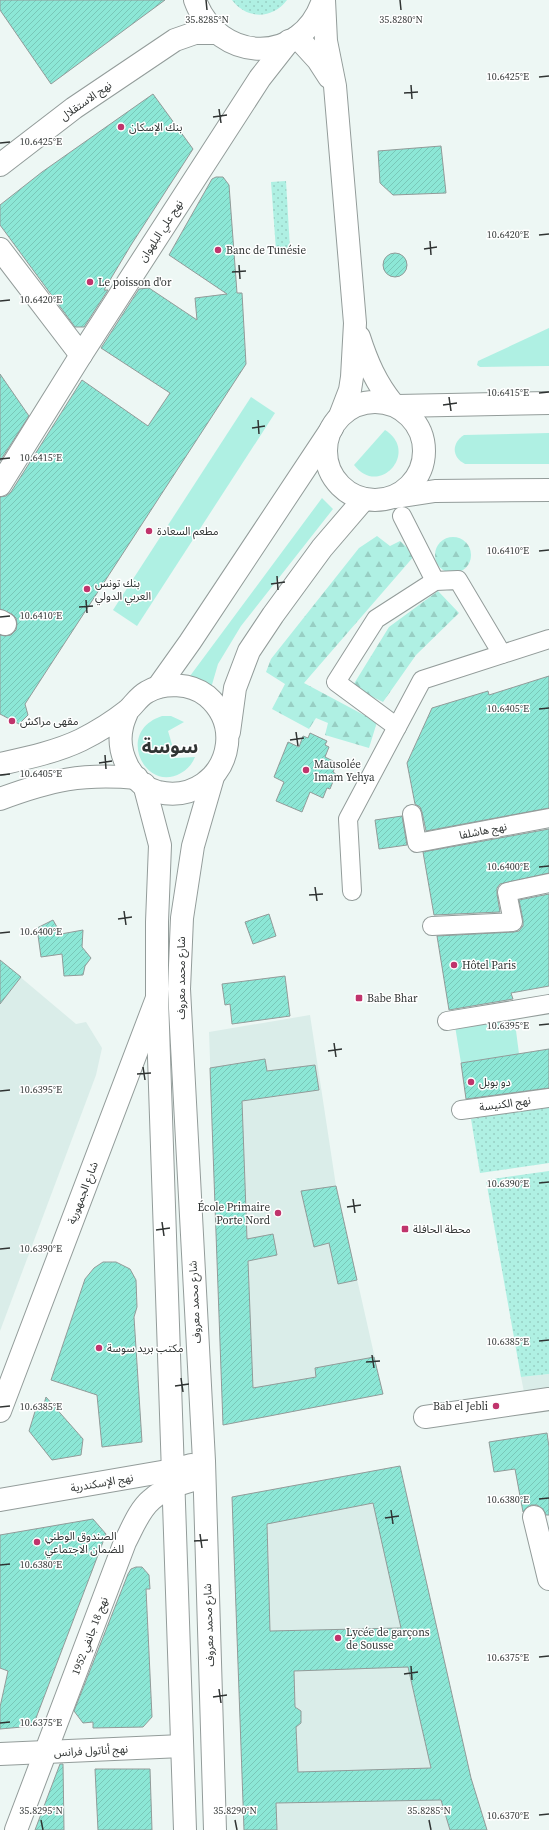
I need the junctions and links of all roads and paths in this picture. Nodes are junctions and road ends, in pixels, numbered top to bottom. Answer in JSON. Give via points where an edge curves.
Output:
{"nodes":[{"id":1,"x":194,"y":0,"type":"edge"},
{"id":2,"x":323,"y":0,"type":"edge"},
{"id":3,"x":216,"y":33,"type":"junction"},
{"id":4,"x":293,"y":39,"type":"junction"},
{"id":5,"x":175,"y":40,"type":"junction"},
{"id":6,"x":335,"y":86,"type":"junction"},
{"id":7,"x":0,"y":165,"type":"edge"},
{"id":8,"x":0,"y":249,"type":"edge"},
{"id":9,"x":355,"y":323,"type":"junction"},
{"id":10,"x":81,"y":355,"type":"junction"},
{"id":11,"x":549,"y":403,"type":"edge"},
{"id":12,"x":395,"y":405,"type":"junction"},
{"id":13,"x":336,"y":422,"type":"junction"},
{"id":14,"x":0,"y":485,"type":"edge"},
{"id":15,"x":549,"y":490,"type":"edge"},
{"id":16,"x":364,"y":499,"type":"junction"},
{"id":17,"x":397,"y":507,"type":"junction"},
{"id":18,"x":435,"y":581,"type":"junction"},
{"id":19,"x":549,"y":639,"type":"edge"},
{"id":20,"x":502,"y":654,"type":"junction"},
{"id":21,"x":158,"y":687,"type":"junction"},
{"id":22,"x":128,"y":710,"type":"junction"},
{"id":23,"x":397,"y":727,"type":"junction"},
{"id":24,"x":228,"y":737,"type":"junction"},
{"id":25,"x":0,"y":764,"type":"edge"},
{"id":26,"x":213,"y":777,"type":"junction"},
{"id":27,"x":140,"y":781,"type":"junction"},
{"id":28,"x":0,"y":800,"type":"edge"},
{"id":29,"x":412,"y":814,"type":"dead end"},
{"id":30,"x":549,"y":818,"type":"edge"},
{"id":31,"x":549,"y":883,"type":"edge"},
{"id":32,"x":352,"y":891,"type":"dead end"},
{"id":33,"x":432,"y":926,"type":"dead end"},
{"id":34,"x":157,"y":998,"type":"junction"},
{"id":35,"x":549,"y":1004,"type":"edge"},
{"id":36,"x":447,"y":1021,"type":"dead end"},
{"id":37,"x":549,"y":1098,"type":"edge"},
{"id":38,"x":462,"y":1110,"type":"dead end"},
{"id":39,"x":549,"y":1399,"type":"edge"},
{"id":40,"x":0,"y":1411,"type":"edge"},
{"id":41,"x":425,"y":1417,"type":"dead end"},
{"id":42,"x":204,"y":1469,"type":"junction"},
{"id":43,"x":173,"y":1478,"type":"junction"},
{"id":44,"x":0,"y":1500,"type":"edge"},
{"id":45,"x":540,"y":1521,"type":"edge"},
{"id":46,"x":549,"y":1579,"type":"edge"},
{"id":47,"x":182,"y":1746,"type":"junction"},
{"id":48,"x":46,"y":1753,"type":"junction"},
{"id":49,"x":0,"y":1754,"type":"edge"},
{"id":50,"x":16,"y":1830,"type":"edge"},
{"id":51,"x":185,"y":1830,"type":"edge"},
{"id":52,"x":215,"y":1830,"type":"edge"}],
"edges":[{"from":1,"to":3,"type":"main road"},
{"from":1,"to":5,"type":"main road","name":"نهج الاستقلال","via":[[187,22]]},
{"from":2,"to":4,"type":"main road","name":"نهج علي البلهوان","via":[[310,25]]},
{"from":2,"to":6,"type":"main road","via":[[326,41]]},
{"from":3,"to":4,"type":"main road","via":[[229,42],[259,49],[275,47]]},
{"from":3,"to":5,"type":"main road","name":"نهج الاستقلال","via":[[195,33]]},
{"from":4,"to":6,"type":"main road","via":[[318,60]]},
{"from":4,"to":10,"type":"main road","name":"نهج علي البلهوان","via":[[260,78]]},
{"from":5,"to":7,"type":"main road","name":"نهج الاستقلال","via":[[74,108]]},
{"from":6,"to":9,"type":"main road"},
{"from":8,"to":10,"type":"main road"},
{"from":9,"to":12,"type":"main road","via":[[376,381]]},
{"from":9,"to":13,"type":"main road","via":[[350,390]]},
{"from":10,"to":14,"type":"main road","name":"نهج علي البلهوان"},
{"from":11,"to":12,"type":"main road"},
{"from":12,"to":13,"type":"main road","via":[[371,402],[349,409]]},
{"from":12,"to":17,"type":"main road","via":[[414,421],[420,430],[424,446],[423,462],[418,477],[407,489]]},
{"from":13,"to":16,"type":"main road","via":[[328,438],[328,462],[340,486]]},
{"from":13,"to":21,"type":"main road"},
{"from":15,"to":17,"type":"main road","via":[[435,491]]},
{"from":16,"to":17,"type":"main road","via":[[378,500]]},
{"from":16,"to":24,"type":"main road","via":[[322,548],[249,651],[235,688]]},
{"from":17,"to":18,"type":"street"},
{"from":18,"to":20,"type":"street","via":[[458,580]]},
{"from":18,"to":23,"type":"street","via":[[376,619],[336,682]]},
{"from":19,"to":20,"type":"street"},
{"from":20,"to":23,"type":"street","via":[[422,680]]},
{"from":21,"to":22,"type":"main road","via":[[136,700]]},
{"from":21,"to":24,"type":"main road","via":[[177,685],[192,688],[206,695],[218,706],[225,721]]},
{"from":22,"to":25,"type":"main road","via":[[98,731],[66,746]]},
{"from":22,"to":27,"type":"main road","via":[[122,726],[120,743],[124,759]]},
{"from":23,"to":32,"type":"street","via":[[348,819]]},
{"from":24,"to":26,"type":"main road","via":[[226,753]]},
{"from":26,"to":27,"type":"main road","via":[[201,787],[173,794],[157,792]]},
{"from":26,"to":42,"type":"main road","name":"شارع محمد معروف","via":[[193,846],[182,918],[179,989]]},
{"from":27,"to":28,"type":"main road","via":[[94,776],[76,777],[52,782]]},
{"from":27,"to":34,"type":"main road","via":[[160,845]]},
{"from":29,"to":30,"type":"street","name":"نهج هاشلفا","via":[[417,843]]},
{"from":31,"to":33,"type":"street","via":[[507,892],[512,922]]},
{"from":34,"to":40,"type":"main road","name":"شارع الجمهورية"},
{"from":34,"to":43,"type":"main road"},
{"from":35,"to":36,"type":"street"},
{"from":37,"to":38,"type":"street","name":"نهج الكنيسة"},
{"from":39,"to":41,"type":"main road"},
{"from":42,"to":43,"type":"main road","name":"نهج الإسكندرية"},
{"from":42,"to":52,"type":"main road","name":"شارع محمد معروف"},
{"from":43,"to":44,"type":"main road","name":"نهج الإسكندرية"},
{"from":43,"to":47,"type":"main road"},
{"from":43,"to":48,"type":"main road","name":"نهج 18 جانفي 1952","via":[[150,1500],[125,1542]]},
{"from":45,"to":46,"type":"main road"},
{"from":47,"to":48,"type":"main road","name":"نهج أناتول فرانس"},
{"from":47,"to":51,"type":"main road"},
{"from":48,"to":49,"type":"main road","name":"نهج أناتول فرانس"},
{"from":48,"to":50,"type":"main road","name":"نهج 18 جانفي 1952"}]}
